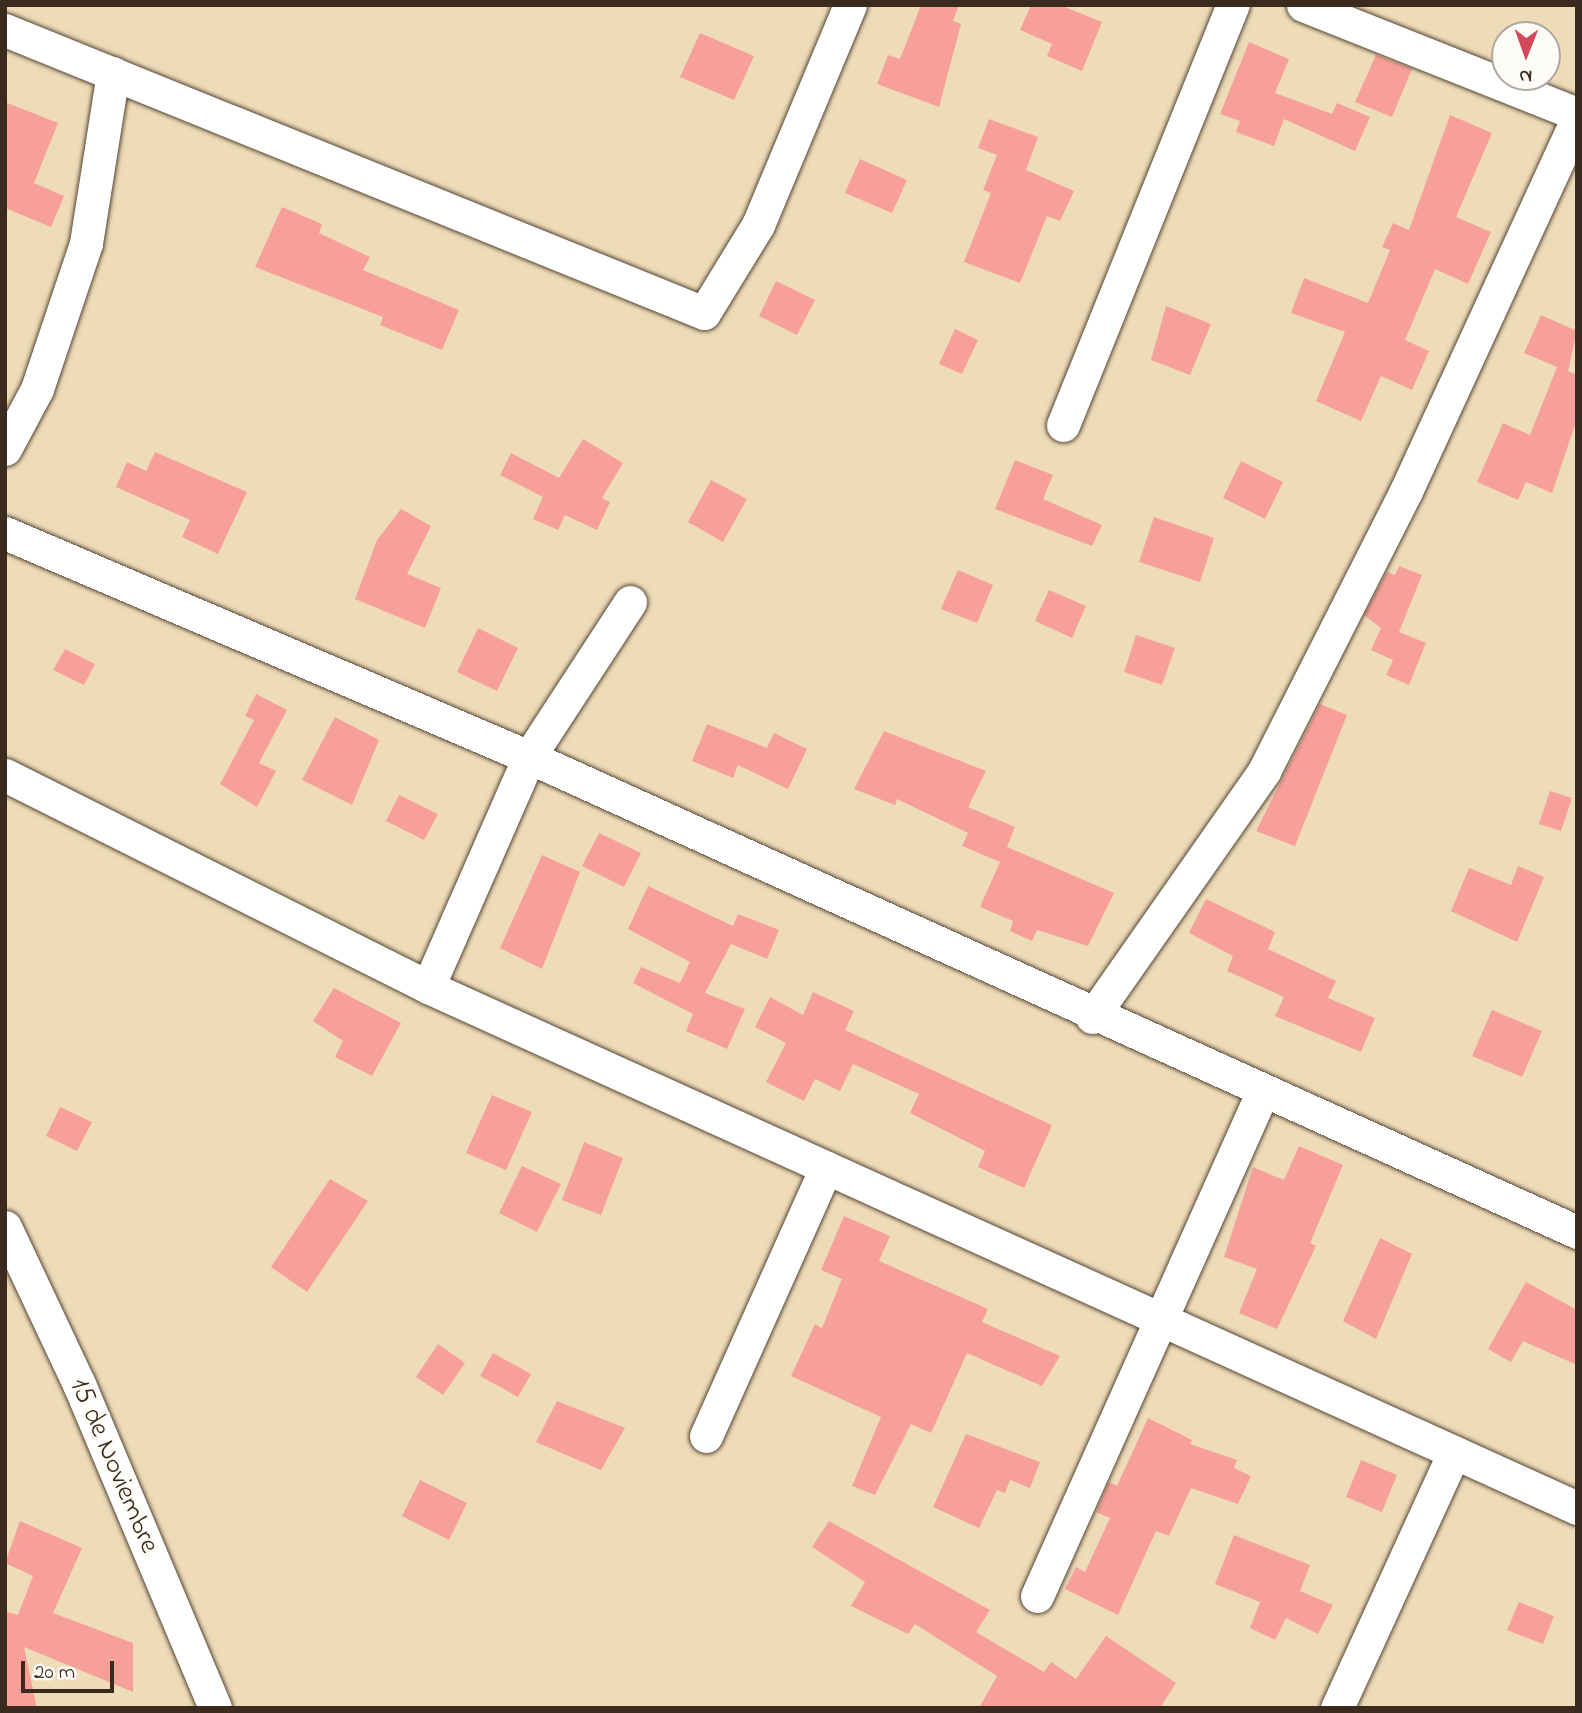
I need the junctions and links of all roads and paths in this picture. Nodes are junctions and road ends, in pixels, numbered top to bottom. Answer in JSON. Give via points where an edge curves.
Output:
{"nodes":[{"id":1,"x":850,"y":5,"type":"edge"},
{"id":2,"x":1233,"y":5,"type":"edge"},
{"id":3,"x":1303,"y":5,"type":"edge"},
{"id":4,"x":5,"y":30,"type":"edge"},
{"id":5,"x":113,"y":74,"type":"junction"},
{"id":6,"x":1577,"y":114,"type":"edge"},
{"id":7,"x":1577,"y":120,"type":"edge"},
{"id":8,"x":1063,"y":425,"type":"dead end"},
{"id":9,"x":5,"y":449,"type":"edge"},
{"id":10,"x":5,"y":533,"type":"edge"},
{"id":11,"x":630,"y":602,"type":"dead end"},
{"id":12,"x":529,"y":757,"type":"junction"},
{"id":13,"x":5,"y":775,"type":"edge"},
{"id":14,"x":428,"y":987,"type":"junction"},
{"id":15,"x":1092,"y":1017,"type":"junction"},
{"id":16,"x":1262,"y":1093,"type":"junction"},
{"id":17,"x":826,"y":1168,"type":"junction"},
{"id":18,"x":5,"y":1227,"type":"edge"},
{"id":19,"x":1577,"y":1232,"type":"edge"},
{"id":20,"x":1162,"y":1320,"type":"junction"},
{"id":21,"x":706,"y":1436,"type":"dead end"},
{"id":22,"x":1454,"y":1453,"type":"junction"},
{"id":23,"x":1577,"y":1508,"type":"edge"},
{"id":24,"x":1037,"y":1596,"type":"dead end"},
{"id":25,"x":215,"y":1708,"type":"edge"},
{"id":26,"x":1337,"y":1708,"type":"edge"}],
"edges":[{"from":1,"to":5,"type":"street","via":[[758,225],[704,313]]},
{"from":2,"to":8,"type":"street"},
{"from":3,"to":6,"type":"street"},
{"from":4,"to":5,"type":"street"},
{"from":5,"to":9,"type":"street","via":[[86,243],[37,389]]},
{"from":7,"to":15,"type":"street","via":[[1406,491],[1264,771]]},
{"from":10,"to":12,"type":"street"},
{"from":11,"to":12,"type":"street"},
{"from":12,"to":14,"type":"street"},
{"from":12,"to":15,"type":"street"},
{"from":13,"to":14,"type":"street"},
{"from":14,"to":17,"type":"street"},
{"from":15,"to":16,"type":"street"},
{"from":16,"to":19,"type":"street"},
{"from":16,"to":20,"type":"street"},
{"from":17,"to":20,"type":"street"},
{"from":17,"to":21,"type":"street"},
{"from":18,"to":25,"type":"street","name":"15 de Noviembre","via":[[79,1384]]},
{"from":20,"to":22,"type":"street"},
{"from":20,"to":24,"type":"street"},
{"from":22,"to":23,"type":"street"},
{"from":22,"to":26,"type":"street"}]}
